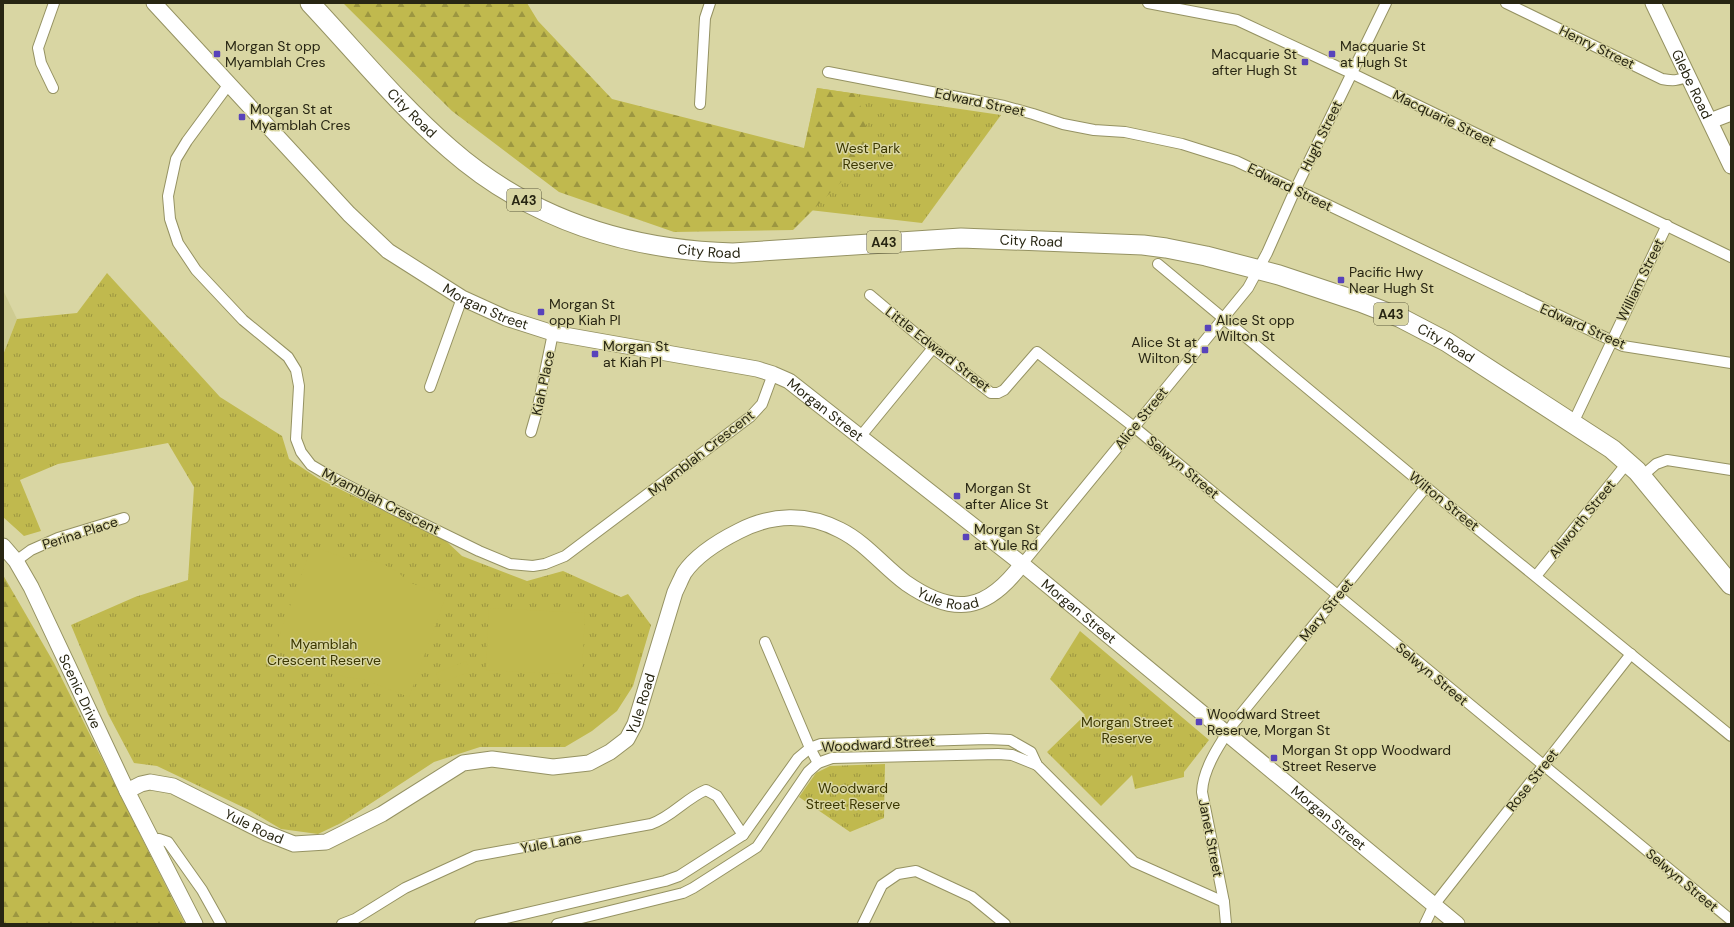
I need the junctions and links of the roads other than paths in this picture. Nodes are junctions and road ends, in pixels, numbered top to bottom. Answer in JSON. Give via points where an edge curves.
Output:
{"nodes":[{"id":1,"x":54,"y":3,"type":"edge"},
{"id":2,"x":154,"y":3,"type":"edge"},
{"id":3,"x":310,"y":3,"type":"edge"},
{"id":4,"x":710,"y":3,"type":"edge"},
{"id":5,"x":1148,"y":3,"type":"edge"},
{"id":6,"x":1386,"y":3,"type":"edge"},
{"id":7,"x":1506,"y":3,"type":"edge"},
{"id":8,"x":1653,"y":3,"type":"edge"},
{"id":9,"x":828,"y":72,"type":"dead end"},
{"id":10,"x":1351,"y":73,"type":"junction"},
{"id":11,"x":1688,"y":76,"type":"junction"},
{"id":12,"x":229,"y":84,"type":"junction"},
{"id":13,"x":54,"y":88,"type":"dead end"},
{"id":14,"x":700,"y":104,"type":"dead end"},
{"id":15,"x":1731,"y":113,"type":"edge"},
{"id":16,"x":1710,"y":121,"type":"junction"},
{"id":17,"x":1731,"y":166,"type":"edge"},
{"id":18,"x":1294,"y":190,"type":"junction"},
{"id":19,"x":1667,"y":225,"type":"junction"},
{"id":20,"x":1731,"y":257,"type":"edge"},
{"id":21,"x":1158,"y":264,"type":"dead end"},
{"id":22,"x":1258,"y":270,"type":"junction"},
{"id":23,"x":870,"y":295,"type":"dead end"},
{"id":24,"x":462,"y":298,"type":"junction"},
{"id":25,"x":1224,"y":318,"type":"junction"},
{"id":26,"x":553,"y":333,"type":"junction"},
{"id":27,"x":1611,"y":340,"type":"junction"},
{"id":28,"x":933,"y":348,"type":"junction"},
{"id":29,"x":1731,"y":363,"type":"edge"},
{"id":30,"x":773,"y":374,"type":"junction"},
{"id":31,"x":430,"y":386,"type":"dead end"},
{"id":32,"x":1572,"y":423,"type":"junction"},
{"id":33,"x":1134,"y":427,"type":"junction"},
{"id":34,"x":531,"y":432,"type":"dead end"},
{"id":35,"x":860,"y":437,"type":"junction"},
{"id":36,"x":1628,"y":462,"type":"junction"},
{"id":37,"x":1731,"y":470,"type":"edge"},
{"id":38,"x":1641,"y":477,"type":"junction"},
{"id":39,"x":1426,"y":486,"type":"junction"},
{"id":40,"x":124,"y":518,"type":"dead end"},
{"id":41,"x":3,"y":546,"type":"edge"},
{"id":42,"x":16,"y":561,"type":"junction"},
{"id":43,"x":1022,"y":564,"type":"junction"},
{"id":44,"x":1536,"y":576,"type":"junction"},
{"id":45,"x":1731,"y":585,"type":"edge"},
{"id":46,"x":1338,"y":596,"type":"junction"},
{"id":47,"x":765,"y":642,"type":"dead end"},
{"id":48,"x":1631,"y":654,"type":"junction"},
{"id":49,"x":1227,"y":734,"type":"junction"},
{"id":50,"x":1731,"y":736,"type":"edge"},
{"id":51,"x":810,"y":748,"type":"junction"},
{"id":52,"x":818,"y":764,"type":"junction"},
{"id":53,"x":1037,"y":765,"type":"junction"},
{"id":54,"x":1544,"y":765,"type":"junction"},
{"id":55,"x":127,"y":791,"type":"junction"},
{"id":56,"x":743,"y":835,"type":"junction"},
{"id":57,"x":152,"y":840,"type":"junction"},
{"id":58,"x":1224,"y":902,"type":"junction"},
{"id":59,"x":1434,"y":905,"type":"junction"},
{"id":60,"x":1731,"y":920,"type":"edge"},
{"id":61,"x":195,"y":924,"type":"edge"},
{"id":62,"x":221,"y":924,"type":"edge"},
{"id":63,"x":342,"y":924,"type":"edge"},
{"id":64,"x":480,"y":924,"type":"edge"},
{"id":65,"x":557,"y":924,"type":"edge"},
{"id":66,"x":863,"y":924,"type":"edge"},
{"id":67,"x":1005,"y":924,"type":"edge"},
{"id":68,"x":1226,"y":924,"type":"edge"},
{"id":69,"x":1425,"y":924,"type":"edge"},
{"id":70,"x":1457,"y":924,"type":"edge"}],
"edges":[{"from":1,"to":13,"type":"street","via":[[38,48],[41,63]]},
{"from":2,"to":12,"type":"street","name":"Morgan Street"},
{"from":3,"to":22,"type":"highway","name":"City Road","number":"A43","via":[[414,116],[450,150],[520,198],[556,216],[626,240],[700,252],[733,253],[961,238],[1124,244],[1186,251]]},
{"from":4,"to":14,"type":"street","via":[[704,18]]},
{"from":5,"to":10,"type":"street","name":"Macquarie Street","via":[[1237,20]]},
{"from":6,"to":10,"type":"street","name":"Hugh Street"},
{"from":7,"to":11,"type":"street","name":"Henry Street","via":[[1662,79],[1681,80]]},
{"from":8,"to":11,"type":"street","name":"Glebe Road"},
{"from":9,"to":18,"type":"street","name":"Edward Street","via":[[1004,106],[1063,124],[1125,132],[1182,144],[1236,161]]},
{"from":10,"to":18,"type":"street","name":"Hugh Street"},
{"from":10,"to":19,"type":"street","name":"Macquarie Street"},
{"from":11,"to":16,"type":"street","name":"Glebe Road"},
{"from":12,"to":24,"type":"street","name":"Morgan Street","via":[[349,214],[388,251]]},
{"from":12,"to":30,"type":"street","name":"Myamblah Crescent","via":[[176,159],[168,196],[170,219],[178,243],[196,270],[243,320],[288,357],[296,370],[299,386],[296,439],[301,452],[311,465],[328,476],[510,564],[545,564],[565,556],[750,417],[762,404]]},
{"from":15,"to":16,"type":"street"},
{"from":16,"to":17,"type":"street","name":"Glebe Road"},
{"from":18,"to":22,"type":"street","name":"Hugh Street"},
{"from":18,"to":27,"type":"street","name":"Edward Street"},
{"from":19,"to":20,"type":"street","name":"Macquarie Street"},
{"from":19,"to":27,"type":"street","name":"William Street"},
{"from":21,"to":25,"type":"street","name":"Wilton Street"},
{"from":22,"to":25,"type":"street","name":"Alice Street","via":[[1248,288]]},
{"from":22,"to":32,"type":"highway","name":"City Road","number":"A43","via":[[1360,302],[1401,318],[1447,342]]},
{"from":23,"to":28,"type":"street","name":"Little Edward Street"},
{"from":24,"to":26,"type":"street","name":"Morgan Street","via":[[506,318]]},
{"from":24,"to":31,"type":"street"},
{"from":25,"to":33,"type":"street","name":"Alice Street"},
{"from":25,"to":39,"type":"street","name":"Wilton Street"},
{"from":26,"to":30,"type":"street","name":"Morgan Street"},
{"from":26,"to":34,"type":"street","name":"Kiah Place"},
{"from":27,"to":29,"type":"street","name":"Edward Street","via":[[1623,346]]},
{"from":27,"to":32,"type":"street","name":"William Street"},
{"from":28,"to":33,"type":"street","name":"Little Edward Street","via":[[991,393],[1004,390],[1037,352]]},
{"from":28,"to":35,"type":"street"},
{"from":30,"to":35,"type":"street","name":"Morgan Street","via":[[789,381]]},
{"from":32,"to":36,"type":"highway","name":"City Road","number":"A43"},
{"from":33,"to":43,"type":"street","name":"Alice Street"},
{"from":33,"to":46,"type":"street","name":"Selwyn Street"},
{"from":35,"to":43,"type":"street","name":"Morgan Street"},
{"from":36,"to":38,"type":"highway","name":"City Road","number":"A43"},
{"from":36,"to":44,"type":"street","name":"Allworth Street"},
{"from":37,"to":38,"type":"street","via":[[1667,460],[1656,464]]},
{"from":38,"to":45,"type":"highway","name":"City Road","number":"A43"},
{"from":39,"to":44,"type":"street","name":"Wilton Street"},
{"from":39,"to":46,"type":"street","name":"Mary Street"},
{"from":40,"to":42,"type":"street","name":"Perina Place","via":[[58,538],[31,550]]},
{"from":41,"to":42,"type":"street","name":"Scenic Drive"},
{"from":42,"to":55,"type":"street","name":"Scenic Drive","via":[[31,587]]},
{"from":43,"to":49,"type":"street","name":"Morgan Street"},
{"from":43,"to":55,"type":"street","name":"Yule Road","via":[[1001,588],[986,599],[968,604],[949,604],[936,601],[906,583],[857,540],[841,530],[823,522],[802,518],[782,517],[765,520],[727,537],[696,560],[684,573],[675,592],[635,724],[627,739],[589,763],[553,767],[492,758],[463,763],[382,814],[326,842],[294,844],[266,833],[173,786],[150,782]]},
{"from":44,"to":48,"type":"street","name":"Wilton Street"},
{"from":46,"to":49,"type":"street","name":"Mary Street"},
{"from":46,"to":54,"type":"street","name":"Selwyn Street"},
{"from":47,"to":51,"type":"street"},
{"from":48,"to":50,"type":"street","name":"Wilton Street"},
{"from":48,"to":54,"type":"street","name":"Rose Street"},
{"from":49,"to":58,"type":"street","name":"Janet Street","via":[[1211,761],[1202,792]]},
{"from":49,"to":59,"type":"street","name":"Morgan Street"},
{"from":51,"to":52,"type":"street"},
{"from":51,"to":53,"type":"street","name":"Woodward Street","via":[[821,744],[1010,740],[1031,752]]},
{"from":51,"to":56,"type":"street","name":"Woodward Street","via":[[798,758]]},
{"from":52,"to":53,"type":"street","name":"Woodward Street","via":[[832,758],[998,754]]},
{"from":52,"to":65,"type":"street","name":"Woodward Street","via":[[808,772],[757,847],[693,888],[683,893]]},
{"from":53,"to":58,"type":"street","name":"Woodward Street","via":[[1134,862]]},
{"from":54,"to":59,"type":"street","name":"Rose Street"},
{"from":54,"to":60,"type":"street","name":"Selwyn Street"},
{"from":55,"to":57,"type":"street","name":"Scenic Drive"},
{"from":56,"to":63,"type":"street","name":"Yule Lane","via":[[717,796],[706,790],[651,824],[475,856],[405,888],[355,920]]},
{"from":56,"to":64,"type":"street","name":"Woodward Street","via":[[679,876]]},
{"from":57,"to":61,"type":"street","name":"Scenic Drive"},
{"from":57,"to":62,"type":"street","via":[[168,842],[202,890]]},
{"from":58,"to":68,"type":"street","name":"Janet Street"},
{"from":59,"to":69,"type":"street","name":"Rose Street"},
{"from":59,"to":70,"type":"street","name":"Morgan Street"},
{"from":66,"to":67,"type":"street","via":[[882,885],[898,874],[916,871],[972,897]]}]}
